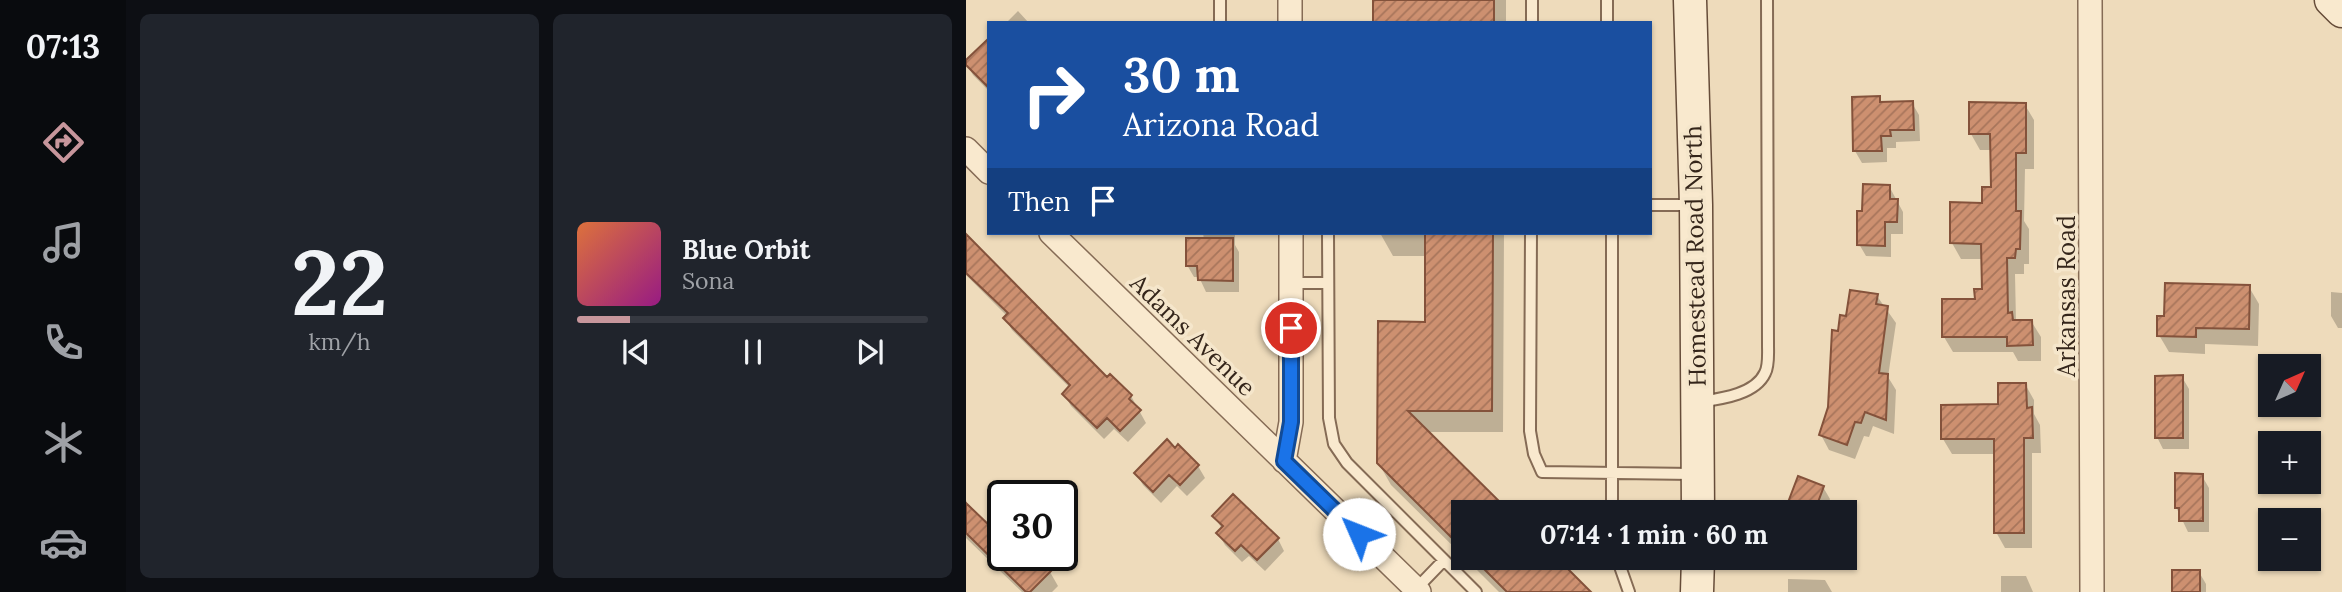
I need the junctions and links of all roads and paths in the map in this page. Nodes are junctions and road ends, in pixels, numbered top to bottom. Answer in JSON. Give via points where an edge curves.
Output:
{"nodes":[{"id":1,"x":1220,"y":0,"type":"edge"},
{"id":2,"x":1290,"y":0,"type":"edge"},
{"id":3,"x":1532,"y":0,"type":"edge"},
{"id":4,"x":1607,"y":0,"type":"edge"},
{"id":5,"x":1690,"y":0,"type":"edge"},
{"id":6,"x":1767,"y":0,"type":"edge"},
{"id":7,"x":2090,"y":0,"type":"edge"},
{"id":8,"x":2331,"y":0,"type":"edge"},
{"id":9,"x":2342,"y":11,"type":"edge"},
{"id":10,"x":1220,"y":21,"type":"edge"},
{"id":11,"x":1290,"y":21,"type":"edge"},
{"id":12,"x":1532,"y":21,"type":"edge"},
{"id":13,"x":1607,"y":21,"type":"edge"},
{"id":14,"x":966,"y":149,"type":"edge"},
{"id":15,"x":987,"y":170,"type":"edge"},
{"id":16,"x":1652,"y":205,"type":"edge"},
{"id":17,"x":1696,"y":205,"type":"junction"},
{"id":18,"x":1053,"y":235,"type":"edge"},
{"id":19,"x":1291,"y":235,"type":"edge"},
{"id":20,"x":1328,"y":235,"type":"edge"},
{"id":21,"x":1531,"y":235,"type":"edge"},
{"id":22,"x":1612,"y":235,"type":"edge"},
{"id":23,"x":1291,"y":283,"type":"junction"},
{"id":24,"x":1328,"y":283,"type":"junction"},
{"id":25,"x":1696,"y":402,"type":"junction"},
{"id":26,"x":1284,"y":461,"type":"junction"},
{"id":27,"x":1612,"y":471,"type":"junction"},
{"id":28,"x":1698,"y":474,"type":"junction"},
{"id":29,"x":1612,"y":500,"type":"edge"},
{"id":30,"x":1698,"y":500,"type":"edge"},
{"id":31,"x":1444,"y":560,"type":"junction"},
{"id":32,"x":1621,"y":570,"type":"edge"},
{"id":33,"x":1698,"y":570,"type":"edge"},
{"id":34,"x":1418,"y":591,"type":"edge"},
{"id":35,"x":1476,"y":592,"type":"edge"},
{"id":36,"x":1629,"y":592,"type":"edge"},
{"id":37,"x":1697,"y":592,"type":"edge"},
{"id":38,"x":2092,"y":592,"type":"edge"}],
"edges":[{"from":1,"to":10,"type":"lane"},
{"from":2,"to":11,"type":"street"},
{"from":3,"to":12,"type":"lane"},
{"from":4,"to":13,"type":"lane"},
{"from":5,"to":17,"type":"main road","name":"Homestead Road North"},
{"from":6,"to":25,"type":"lane","via":[[1766,373],[1728,399]]},
{"from":7,"to":38,"type":"street","name":"Arkansas Road"},
{"from":8,"to":9,"type":"main road"},
{"from":14,"to":15,"type":"street"},
{"from":16,"to":17,"type":"lane"},
{"from":17,"to":25,"type":"main road","name":"Homestead Road North"},
{"from":18,"to":26,"type":"street","name":"Adams Avenue"},
{"from":19,"to":23,"type":"street"},
{"from":20,"to":24,"type":"lane"},
{"from":21,"to":27,"type":"lane","via":[[1530,431],[1534,454],[1542,472]]},
{"from":22,"to":27,"type":"lane"},
{"from":23,"to":24,"type":"lane"},
{"from":23,"to":26,"type":"street","via":[[1291,422]]},
{"from":24,"to":31,"type":"lane","via":[[1329,418],[1334,444],[1347,463]]},
{"from":25,"to":28,"type":"main road","name":"Homestead Road North"},
{"from":26,"to":34,"type":"street","name":"Adams Avenue"},
{"from":27,"to":28,"type":"lane"},
{"from":27,"to":29,"type":"lane"},
{"from":28,"to":30,"type":"main road","name":"Homestead Road North"},
{"from":31,"to":34,"type":"lane"},
{"from":31,"to":35,"type":"lane"},
{"from":32,"to":36,"type":"lane"},
{"from":33,"to":37,"type":"main road"}]}
